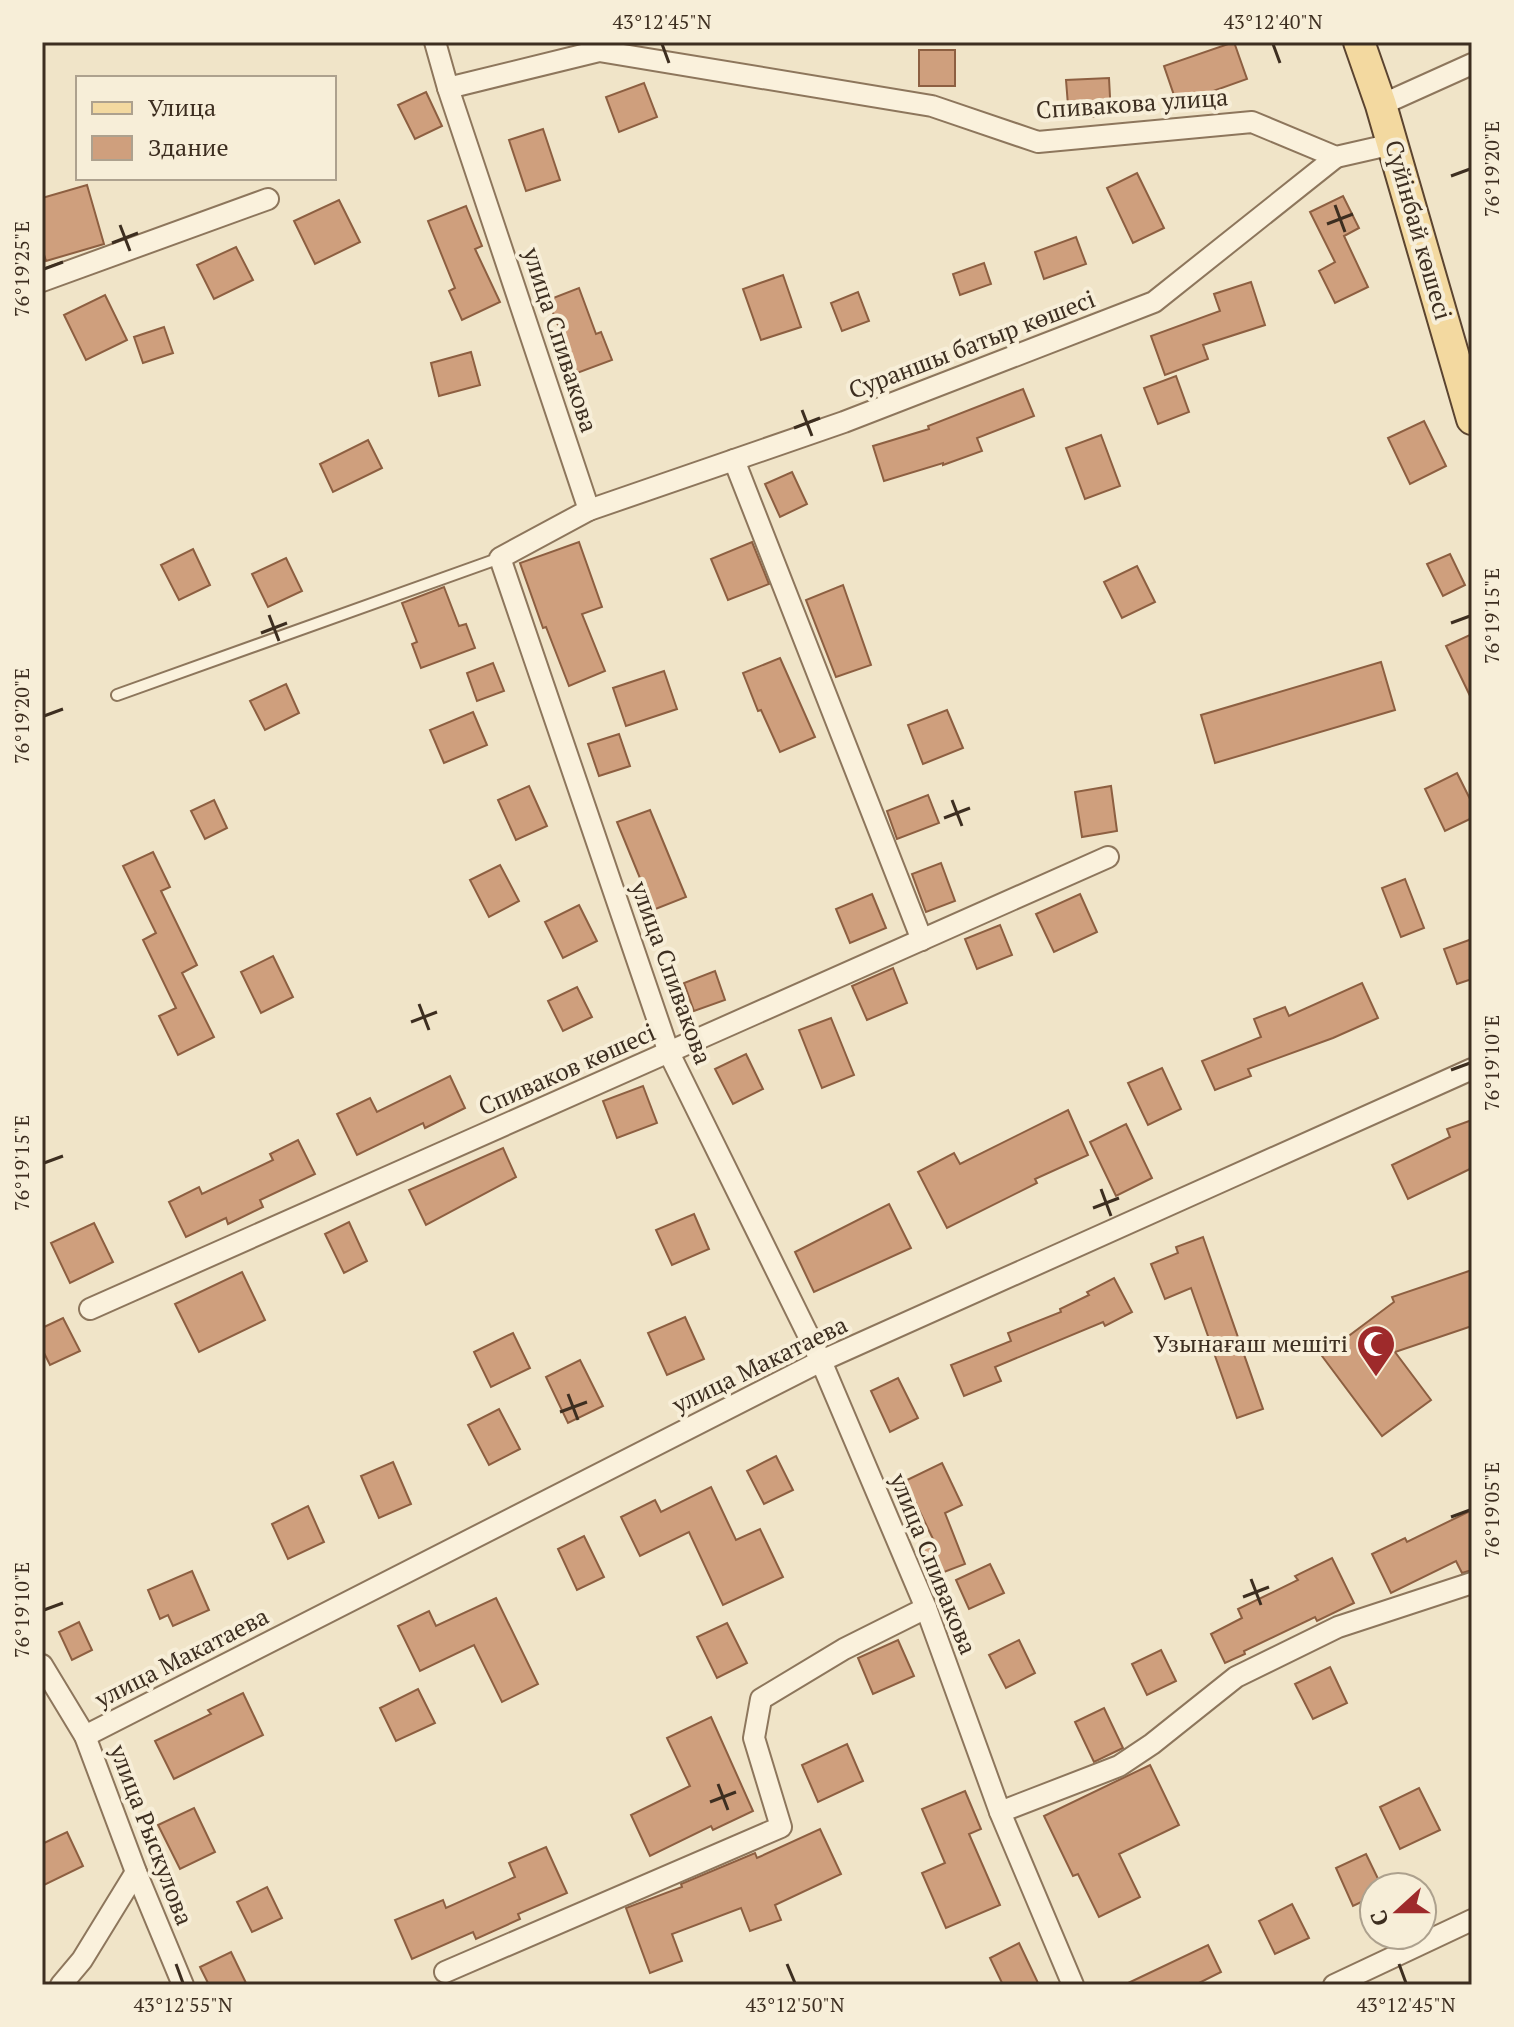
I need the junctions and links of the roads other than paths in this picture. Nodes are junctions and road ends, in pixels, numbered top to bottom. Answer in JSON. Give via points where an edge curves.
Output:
{"nodes":[{"id":1,"x":435,"y":42,"type":"edge"},
{"id":2,"x":1359,"y":42,"type":"edge"},
{"id":3,"x":1472,"y":64,"type":"edge"},
{"id":4,"x":448,"y":88,"type":"junction"},
{"id":5,"x":1381,"y":105,"type":"junction"},
{"id":6,"x":1393,"y":144,"type":"junction"},
{"id":7,"x":1336,"y":157,"type":"junction"},
{"id":8,"x":268,"y":199,"type":"dead end"},
{"id":9,"x":42,"y":281,"type":"edge"},
{"id":10,"x":1472,"y":419,"type":"edge"},
{"id":11,"x":734,"y":460,"type":"junction"},
{"id":12,"x":589,"y":510,"type":"junction"},
{"id":13,"x":500,"y":558,"type":"junction"},
{"id":14,"x":117,"y":695,"type":"dead end"},
{"id":15,"x":1108,"y":857,"type":"dead end"},
{"id":16,"x":922,"y":940,"type":"junction"},
{"id":17,"x":669,"y":1053,"type":"junction"},
{"id":18,"x":1472,"y":1069,"type":"edge"},
{"id":19,"x":90,"y":1309,"type":"dead end"},
{"id":20,"x":821,"y":1361,"type":"junction"},
{"id":21,"x":1472,"y":1583,"type":"edge"},
{"id":22,"x":926,"y":1608,"type":"junction"},
{"id":23,"x":42,"y":1668,"type":"edge"},
{"id":24,"x":85,"y":1736,"type":"junction"},
{"id":25,"x":1000,"y":1812,"type":"junction"},
{"id":26,"x":136,"y":1872,"type":"junction"},
{"id":27,"x":1472,"y":1920,"type":"edge"},
{"id":28,"x":445,"y":1972,"type":"dead end"},
{"id":29,"x":61,"y":1985,"type":"edge"},
{"id":30,"x":183,"y":1985,"type":"edge"},
{"id":31,"x":1073,"y":1985,"type":"edge"},
{"id":32,"x":1334,"y":1985,"type":"edge"}],
"edges":[{"from":1,"to":4,"type":"street","name":"улица Спивакова"},
{"from":2,"to":5,"type":"main road","name":"Сүйінбай көшесі"},
{"from":3,"to":5,"type":"street"},
{"from":4,"to":7,"type":"street","name":"Спивакова улица","via":[[599,51],[932,106],[1038,142],[1252,122]]},
{"from":4,"to":12,"type":"street","name":"улица Спивакова"},
{"from":5,"to":6,"type":"main road","name":"Сүйінбай көшесі"},
{"from":6,"to":7,"type":"street"},
{"from":6,"to":10,"type":"main road","name":"Сүйінбай көшесі"},
{"from":7,"to":11,"type":"street","name":"Сураншы батыр көшесі","via":[[1154,302]]},
{"from":8,"to":9,"type":"street"},
{"from":11,"to":12,"type":"street","name":"Сураншы батыр көшесі"},
{"from":11,"to":16,"type":"street"},
{"from":12,"to":13,"type":"street"},
{"from":13,"to":14,"type":"lane"},
{"from":13,"to":17,"type":"street","name":"улица Спивакова"},
{"from":15,"to":16,"type":"street","name":"Спиваков көшесі"},
{"from":16,"to":17,"type":"street","name":"Спиваков көшесі"},
{"from":17,"to":19,"type":"street","name":"Спиваков көшесі"},
{"from":17,"to":20,"type":"street","name":"улица Спивакова"},
{"from":18,"to":20,"type":"street","name":"улица Макатаева"},
{"from":20,"to":22,"type":"street","name":"улица Спивакова"},
{"from":20,"to":24,"type":"street","name":"улица Макатаева"},
{"from":21,"to":25,"type":"street","via":[[1338,1627],[1236,1677],[1119,1766]]},
{"from":22,"to":25,"type":"street","name":"улица Спивакова"},
{"from":22,"to":28,"type":"street","via":[[761,1699],[754,1738],[781,1827]]},
{"from":23,"to":24,"type":"street","name":"улица Рыскулова"},
{"from":24,"to":26,"type":"street","name":"улица Рыскулова"},
{"from":25,"to":31,"type":"street","name":"улица Спивакова"},
{"from":26,"to":29,"type":"street"},
{"from":26,"to":30,"type":"street","name":"улица Рыскулова"},
{"from":27,"to":32,"type":"street"}]}
